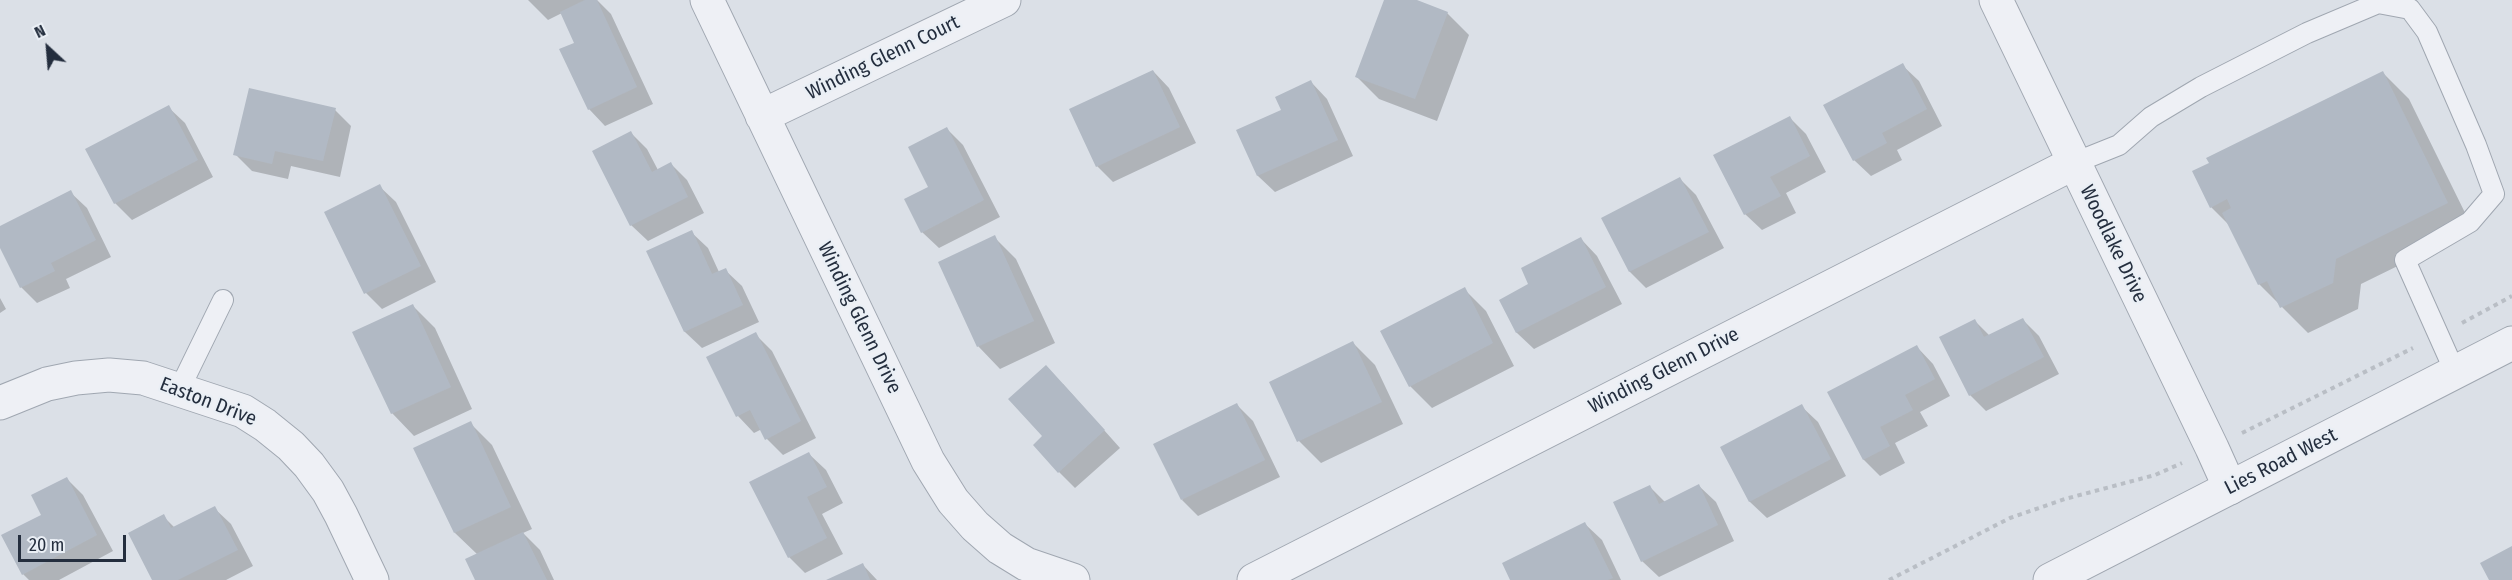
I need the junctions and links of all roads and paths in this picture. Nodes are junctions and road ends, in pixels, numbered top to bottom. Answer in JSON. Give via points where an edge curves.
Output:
{"nodes":[{"id":1,"x":707,"y":0,"type":"edge"},
{"id":2,"x":1004,"y":0,"type":"edge"},
{"id":3,"x":1996,"y":0,"type":"edge"},
{"id":4,"x":762,"y":116,"type":"junction"},
{"id":5,"x":2074,"y":163,"type":"junction"},
{"id":6,"x":223,"y":300,"type":"dead end"},
{"id":7,"x":2512,"y":344,"type":"edge"},
{"id":8,"x":2455,"y":372,"type":"junction"},
{"id":9,"x":179,"y":390,"type":"junction"},
{"id":10,"x":0,"y":403,"type":"edge"},
{"id":11,"x":2230,"y":488,"type":"junction"},
{"id":12,"x":372,"y":580,"type":"edge"},
{"id":13,"x":1073,"y":580,"type":"edge"},
{"id":14,"x":1254,"y":580,"type":"edge"},
{"id":15,"x":2049,"y":580,"type":"edge"}],
"edges":[{"from":1,"to":4,"type":"street","name":"Winding Glenn Drive"},
{"from":2,"to":4,"type":"street","name":"Winding Glenn Court"},
{"from":3,"to":5,"type":"street","name":"Woodlake Drive"},
{"from":4,"to":13,"type":"street","name":"Winding Glenn Drive","via":[[928,461],[953,501],[1000,548],[1026,564]]},
{"from":5,"to":8,"type":"lane","via":[[2119,145],[2171,105],[2307,33],[2378,3],[2410,9],[2427,32],[2494,194],[2470,222],[2405,260]]},
{"from":5,"to":11,"type":"street","name":"Woodlake Drive"},
{"from":5,"to":14,"type":"street","name":"Winding Glenn Drive"},
{"from":6,"to":9,"type":"lane"},
{"from":7,"to":8,"type":"street","name":"Lies Road West"},
{"from":8,"to":11,"type":"street","name":"Lies Road West"},
{"from":9,"to":10,"type":"street","name":"Easton Drive","via":[[143,378],[109,375],[47,384]]},
{"from":9,"to":12,"type":"street","name":"Easton Drive","via":[[243,411],[291,446],[328,491]]},
{"from":11,"to":15,"type":"street","name":"Lies Road West"}]}
